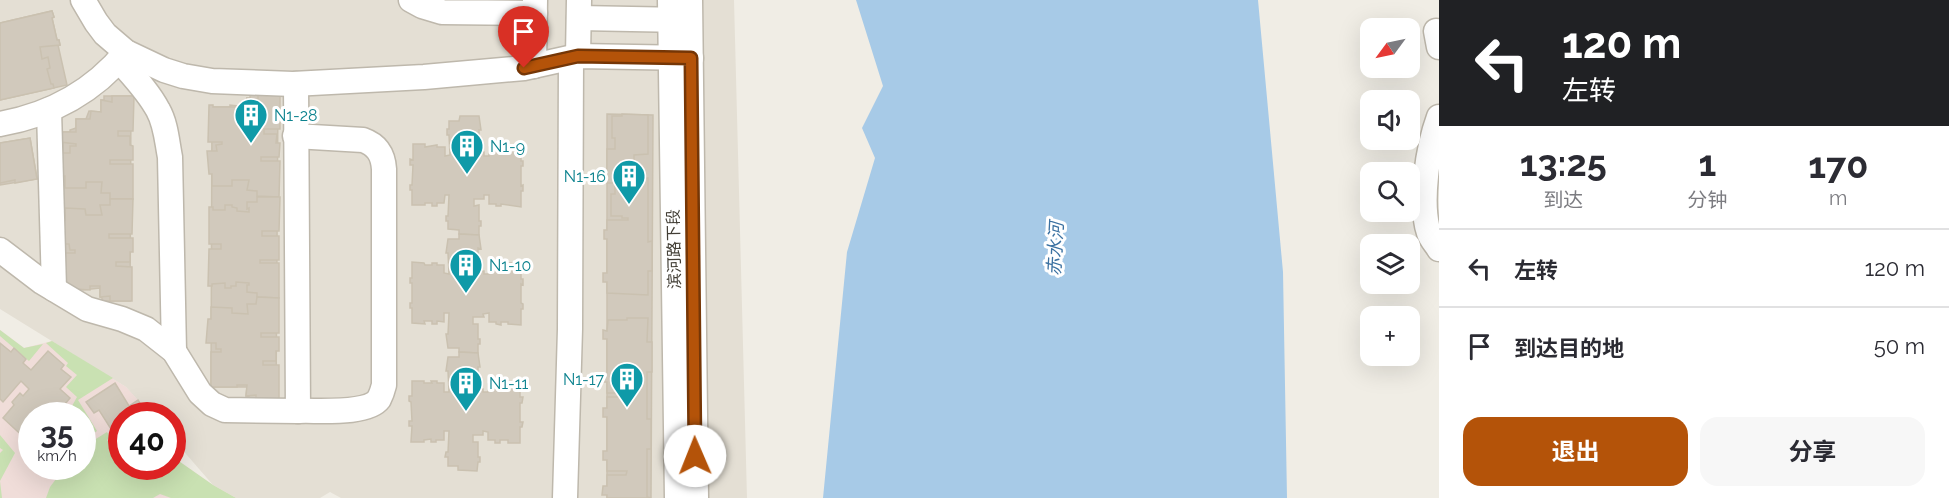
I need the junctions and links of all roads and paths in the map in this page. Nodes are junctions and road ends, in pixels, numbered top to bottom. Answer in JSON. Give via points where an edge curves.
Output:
{"nodes":[{"id":1,"x":83,"y":0,"type":"edge"},
{"id":2,"x":411,"y":0,"type":"edge"},
{"id":3,"x":535,"y":7,"type":"edge"},
{"id":4,"x":579,"y":9,"type":"edge"},
{"id":5,"x":680,"y":10,"type":"edge"},
{"id":6,"x":123,"y":56,"type":"junction"},
{"id":7,"x":574,"y":57,"type":"junction"},
{"id":8,"x":681,"y":58,"type":"junction"},
{"id":9,"x":534,"y":66,"type":"junction"},
{"id":10,"x":296,"y":84,"type":"junction"},
{"id":11,"x":49,"y":110,"type":"junction"},
{"id":12,"x":1439,"y":117,"type":"edge"},
{"id":13,"x":0,"y":124,"type":"edge"},
{"id":14,"x":296,"y":136,"type":"junction"},
{"id":15,"x":1439,"y":249,"type":"edge"},
{"id":16,"x":0,"y":250,"type":"edge"},
{"id":17,"x":54,"y":289,"type":"junction"},
{"id":18,"x":174,"y":351,"type":"junction"},
{"id":19,"x":298,"y":411,"type":"junction"},
{"id":20,"x":565,"y":498,"type":"edge"},
{"id":21,"x":676,"y":498,"type":"edge"},
{"id":22,"x":696,"y":498,"type":"edge"}],
"edges":[{"from":1,"to":6,"type":"street"},
{"from":2,"to":3,"type":"street","via":[[442,12]]},
{"from":3,"to":9,"type":"street"},
{"from":4,"to":5,"type":"street"},
{"from":4,"to":7,"type":"street"},
{"from":5,"to":8,"type":"street","name":"滨河路下段"},
{"from":6,"to":10,"type":"street","via":[[183,76]]},
{"from":6,"to":11,"type":"street","via":[[86,90]]},
{"from":6,"to":18,"type":"street","via":[[159,112],[170,157]]},
{"from":7,"to":8,"type":"street"},
{"from":7,"to":9,"type":"street"},
{"from":7,"to":20,"type":"street"},
{"from":8,"to":21,"type":"street","name":"滨河路下段"},
{"from":8,"to":22,"type":"street","name":"滨河路下段"},
{"from":9,"to":10,"type":"street"},
{"from":10,"to":14,"type":"street"},
{"from":11,"to":13,"type":"street"},
{"from":11,"to":17,"type":"street"},
{"from":12,"to":15,"type":"street","via":[[1425,174],[1425,206],[1430,234]]},
{"from":14,"to":19,"type":"street"},
{"from":14,"to":19,"type":"street","via":[[363,140],[381,154],[384,170],[384,385],[379,399],[356,410]]},
{"from":16,"to":17,"type":"street"},
{"from":17,"to":18,"type":"street","via":[[87,309],[146,329]]},
{"from":18,"to":19,"type":"street","via":[[200,393],[212,404],[225,410]]}]}
